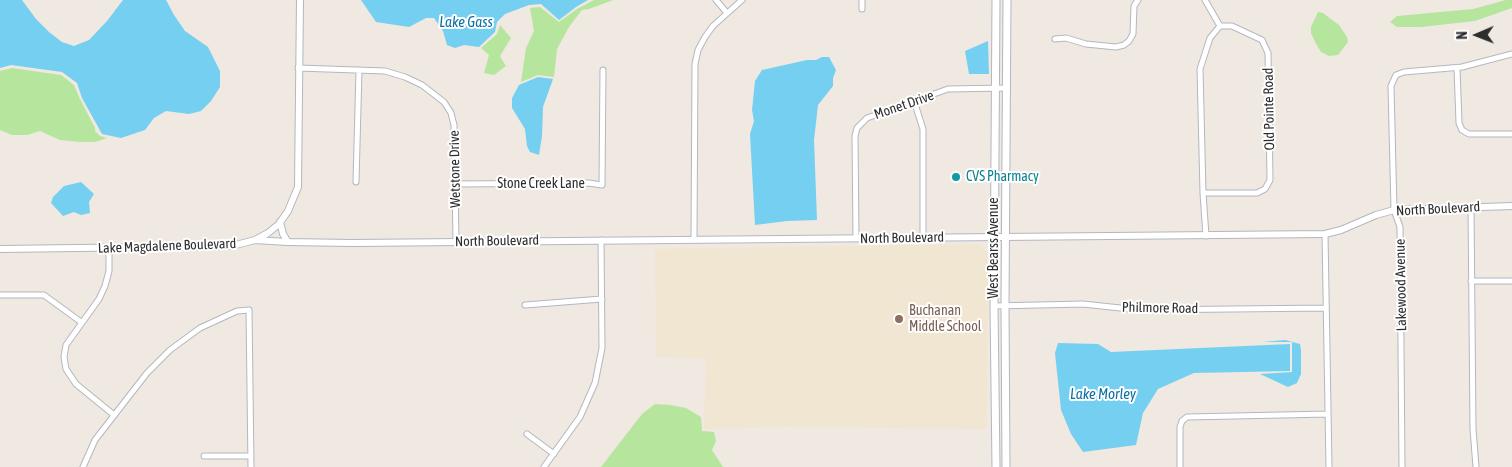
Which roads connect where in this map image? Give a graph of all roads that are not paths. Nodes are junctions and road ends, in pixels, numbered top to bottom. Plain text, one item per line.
1 (300, 0) edge
2 (716, 0) edge
3 (742, 0) edge
4 (862, 0) edge
5 (996, 0) edge
6 (1007, 0) edge
7 (1138, 0) edge
8 (1205, 0) edge
9 (862, 9) dead end
10 (727, 13) junction
11 (1220, 26) junction
12 (1055, 39) dead end
13 (1512, 54) edge
14 (298, 68) junction
15 (1457, 68) junction
16 (359, 70) junction
17 (603, 70) dead end
18 (1006, 88) junction
19 (994, 89) junction
20 (914, 101) junction
21 (1512, 134) edge
22 (356, 182) dead end
23 (456, 184) junction
24 (1203, 193) junction
25 (1512, 206) edge
26 (1471, 207) junction
27 (1394, 210) junction
28 (280, 222) junction
29 (1324, 234) junction
30 (994, 236) junction
31 (1006, 236) junction
32 (1206, 236) junction
33 (856, 238) junction
34 (923, 238) junction
35 (694, 239) junction
36 (255, 240) junction
37 (601, 240) junction
38 (456, 241) junction
39 (288, 242) junction
40 (109, 248) junction
41 (0, 249) edge
42 (1471, 281) junction
43 (1512, 281) edge
44 (0, 295) edge
45 (602, 299) junction
46 (525, 305) dead end
47 (994, 306) junction
48 (1005, 306) junction
49 (1326, 308) junction
50 (81, 322) junction
51 (995, 408) junction
52 (1006, 408) junction
53 (1328, 414) junction
54 (114, 415) junction
55 (527, 434) dead end
56 (554, 454) junction
57 (204, 456) dead end
58 (251, 456) junction
59 (83, 467) edge
60 (251, 467) edge
61 (544, 467) edge
62 (996, 467) edge
63 (1006, 467) edge
64 (1180, 467) edge
65 (1329, 467) edge
66 (1402, 467) edge
67 (1476, 467) edge

1 - 14 street, Lake Magdalene Boulevard
2 - 10 street
3 - 10 street
4 - 9 street
5 - 19 main road, West Bearss Avenue
6 - 18 main road, West Bearss Avenue
7 - 12 street
8 - 11 street
10 - 35 street
11 - 24 street
11 - 24 street, Old Pointe Road
13 - 15 street
14 - 16 street, Wetstone Drive
14 - 28 street, Lake Magdalene Boulevard
15 - 21 street
15 - 27 street, Lakewood Avenue
16 - 22 street
16 - 23 street, Wetstone Drive
17 - 23 street, Stone Creek Lane
18 - 19 street, Monet Drive
18 - 31 main road, West Bearss Avenue
19 - 20 street, Monet Drive
19 - 30 main road, West Bearss Avenue
20 - 33 street, Monet Drive
20 - 34 street
23 - 38 street, Wetstone Drive
24 - 32 street
25 - 26 street, North Boulevard
26 - 27 street, North Boulevard
26 - 42 street
27 - 29 street, North Boulevard
27 - 66 street, Lakewood Avenue
28 - 36 street, Lake Magdalene Boulevard
28 - 39 street
29 - 32 street, North Boulevard
29 - 49 street
30 - 31 street, North Boulevard
30 - 34 street, North Boulevard
30 - 47 main road, West Bearss Avenue
31 - 32 street, North Boulevard
31 - 48 main road, West Bearss Avenue
33 - 34 street, North Boulevard
33 - 35 street, North Boulevard
35 - 37 street, North Boulevard
36 - 39 street, North Boulevard
36 - 40 street, Lake Magdalene Boulevard
37 - 38 street, North Boulevard
37 - 45 street
38 - 39 street, North Boulevard
40 - 41 street, Lake Magdalene Boulevard
40 - 50 street
42 - 43 street
42 - 67 street
44 - 50 street
45 - 46 street
45 - 56 street
47 - 48 street, Philmore Road
47 - 51 main road, West Bearss Avenue
48 - 49 street, Philmore Road
48 - 52 main road, West Bearss Avenue
49 - 53 street
50 - 54 street
51 - 52 street
51 - 62 main road, West Bearss Avenue
52 - 63 main road, West Bearss Avenue
53 - 64 street
53 - 65 street
54 - 58 street
54 - 59 street
55 - 56 street
56 - 61 street
57 - 58 street
58 - 60 street

